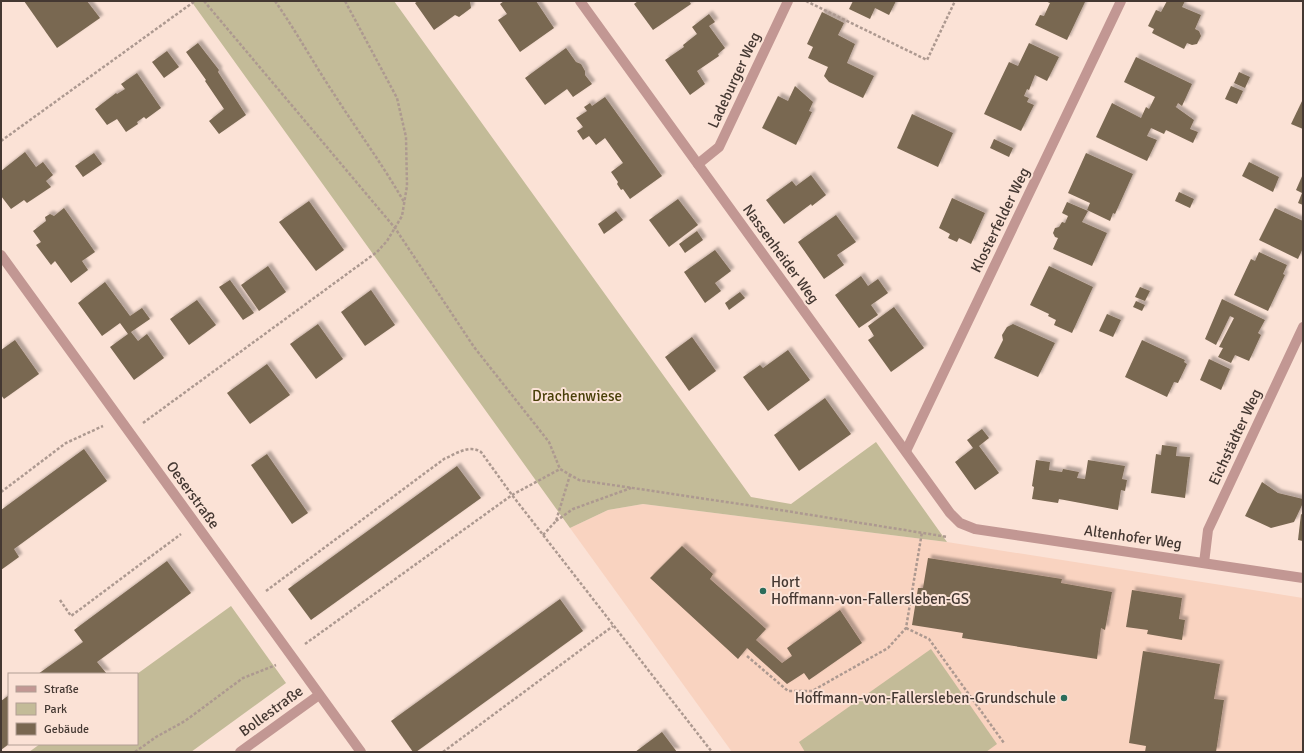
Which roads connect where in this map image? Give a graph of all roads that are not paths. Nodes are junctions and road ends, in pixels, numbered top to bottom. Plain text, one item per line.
1 (580, 1) edge
2 (788, 1) edge
3 (1121, 1) edge
4 (698, 164) junction
5 (1, 255) edge
6 (1303, 327) edge
7 (906, 451) junction
8 (960, 523) joint
9 (1204, 563) junction
10 (1303, 578) edge
11 (319, 695) junction
12 (240, 752) edge
13 (361, 752) edge

1 - 4 street, Nassenheider Weg
2 - 4 street, Ladeburger Weg
3 - 7 street, Klosterfelder Weg
4 - 7 street, Nassenheider Weg
5 - 11 street, Oeserstraße
6 - 9 street, Eichstädter Weg
7 - 8 street, Nassenheider Weg
8 - 9 street, Altenhofer Weg
9 - 10 street, Altenhofer Weg
11 - 12 street, Bollestraße
11 - 13 street, Oeserstraße

